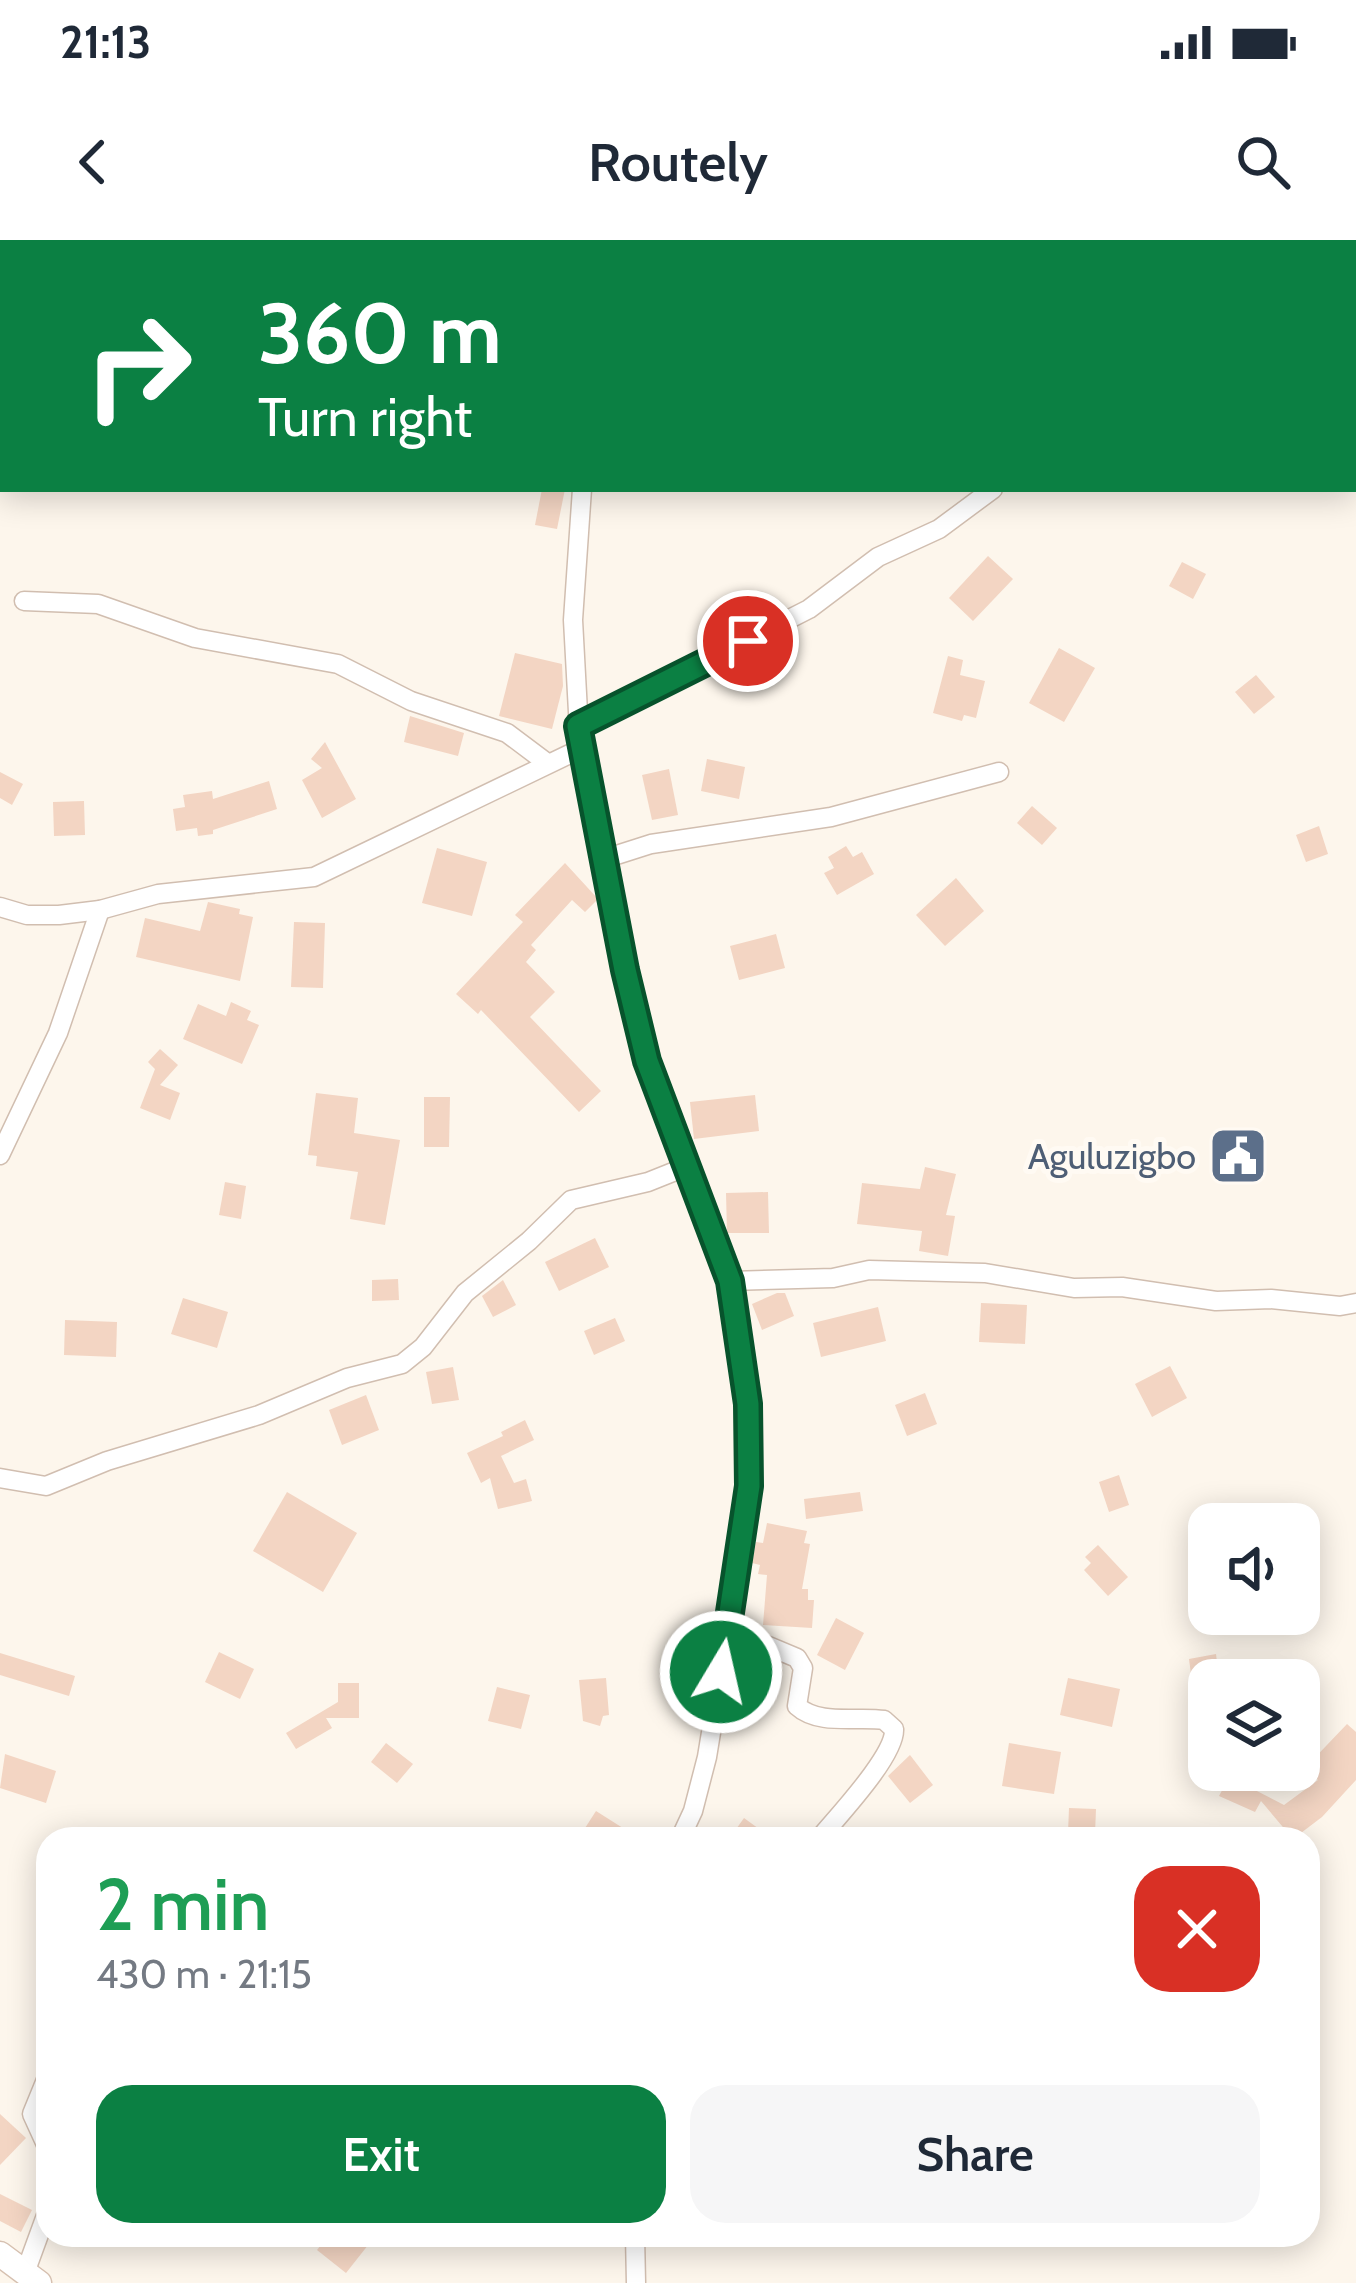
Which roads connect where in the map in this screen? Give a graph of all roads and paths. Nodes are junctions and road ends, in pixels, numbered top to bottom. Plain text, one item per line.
1 (582, 492) edge
2 (989, 492) edge
3 (24, 601) dead end
4 (578, 726) junction
5 (580, 749) junction
6 (547, 763) junction
7 (999, 772) dead end
8 (604, 859) junction
9 (0, 907) edge
10 (100, 910) junction
11 (0, 1155) edge
12 (688, 1166) junction
13 (730, 1281) junction
14 (1356, 1303) edge
15 (0, 1478) edge
16 (728, 1629) junction
17 (686, 1827) edge
18 (829, 1827) edge
19 (39, 2247) edge
20 (635, 2247) edge
21 (0, 2254) edge
22 (32, 2278) edge
23 (636, 2283) edge

1 - 4 street
2 - 4 street
3 - 6 street
4 - 5 street
5 - 6 street
5 - 8 street
6 - 10 street
7 - 8 street
8 - 12 street
9 - 10 street
10 - 11 street
12 - 13 street
12 - 15 street
13 - 14 street
13 - 16 street
16 - 17 street
16 - 18 street
19 - 22 street
20 - 23 street
21 - 22 main road

